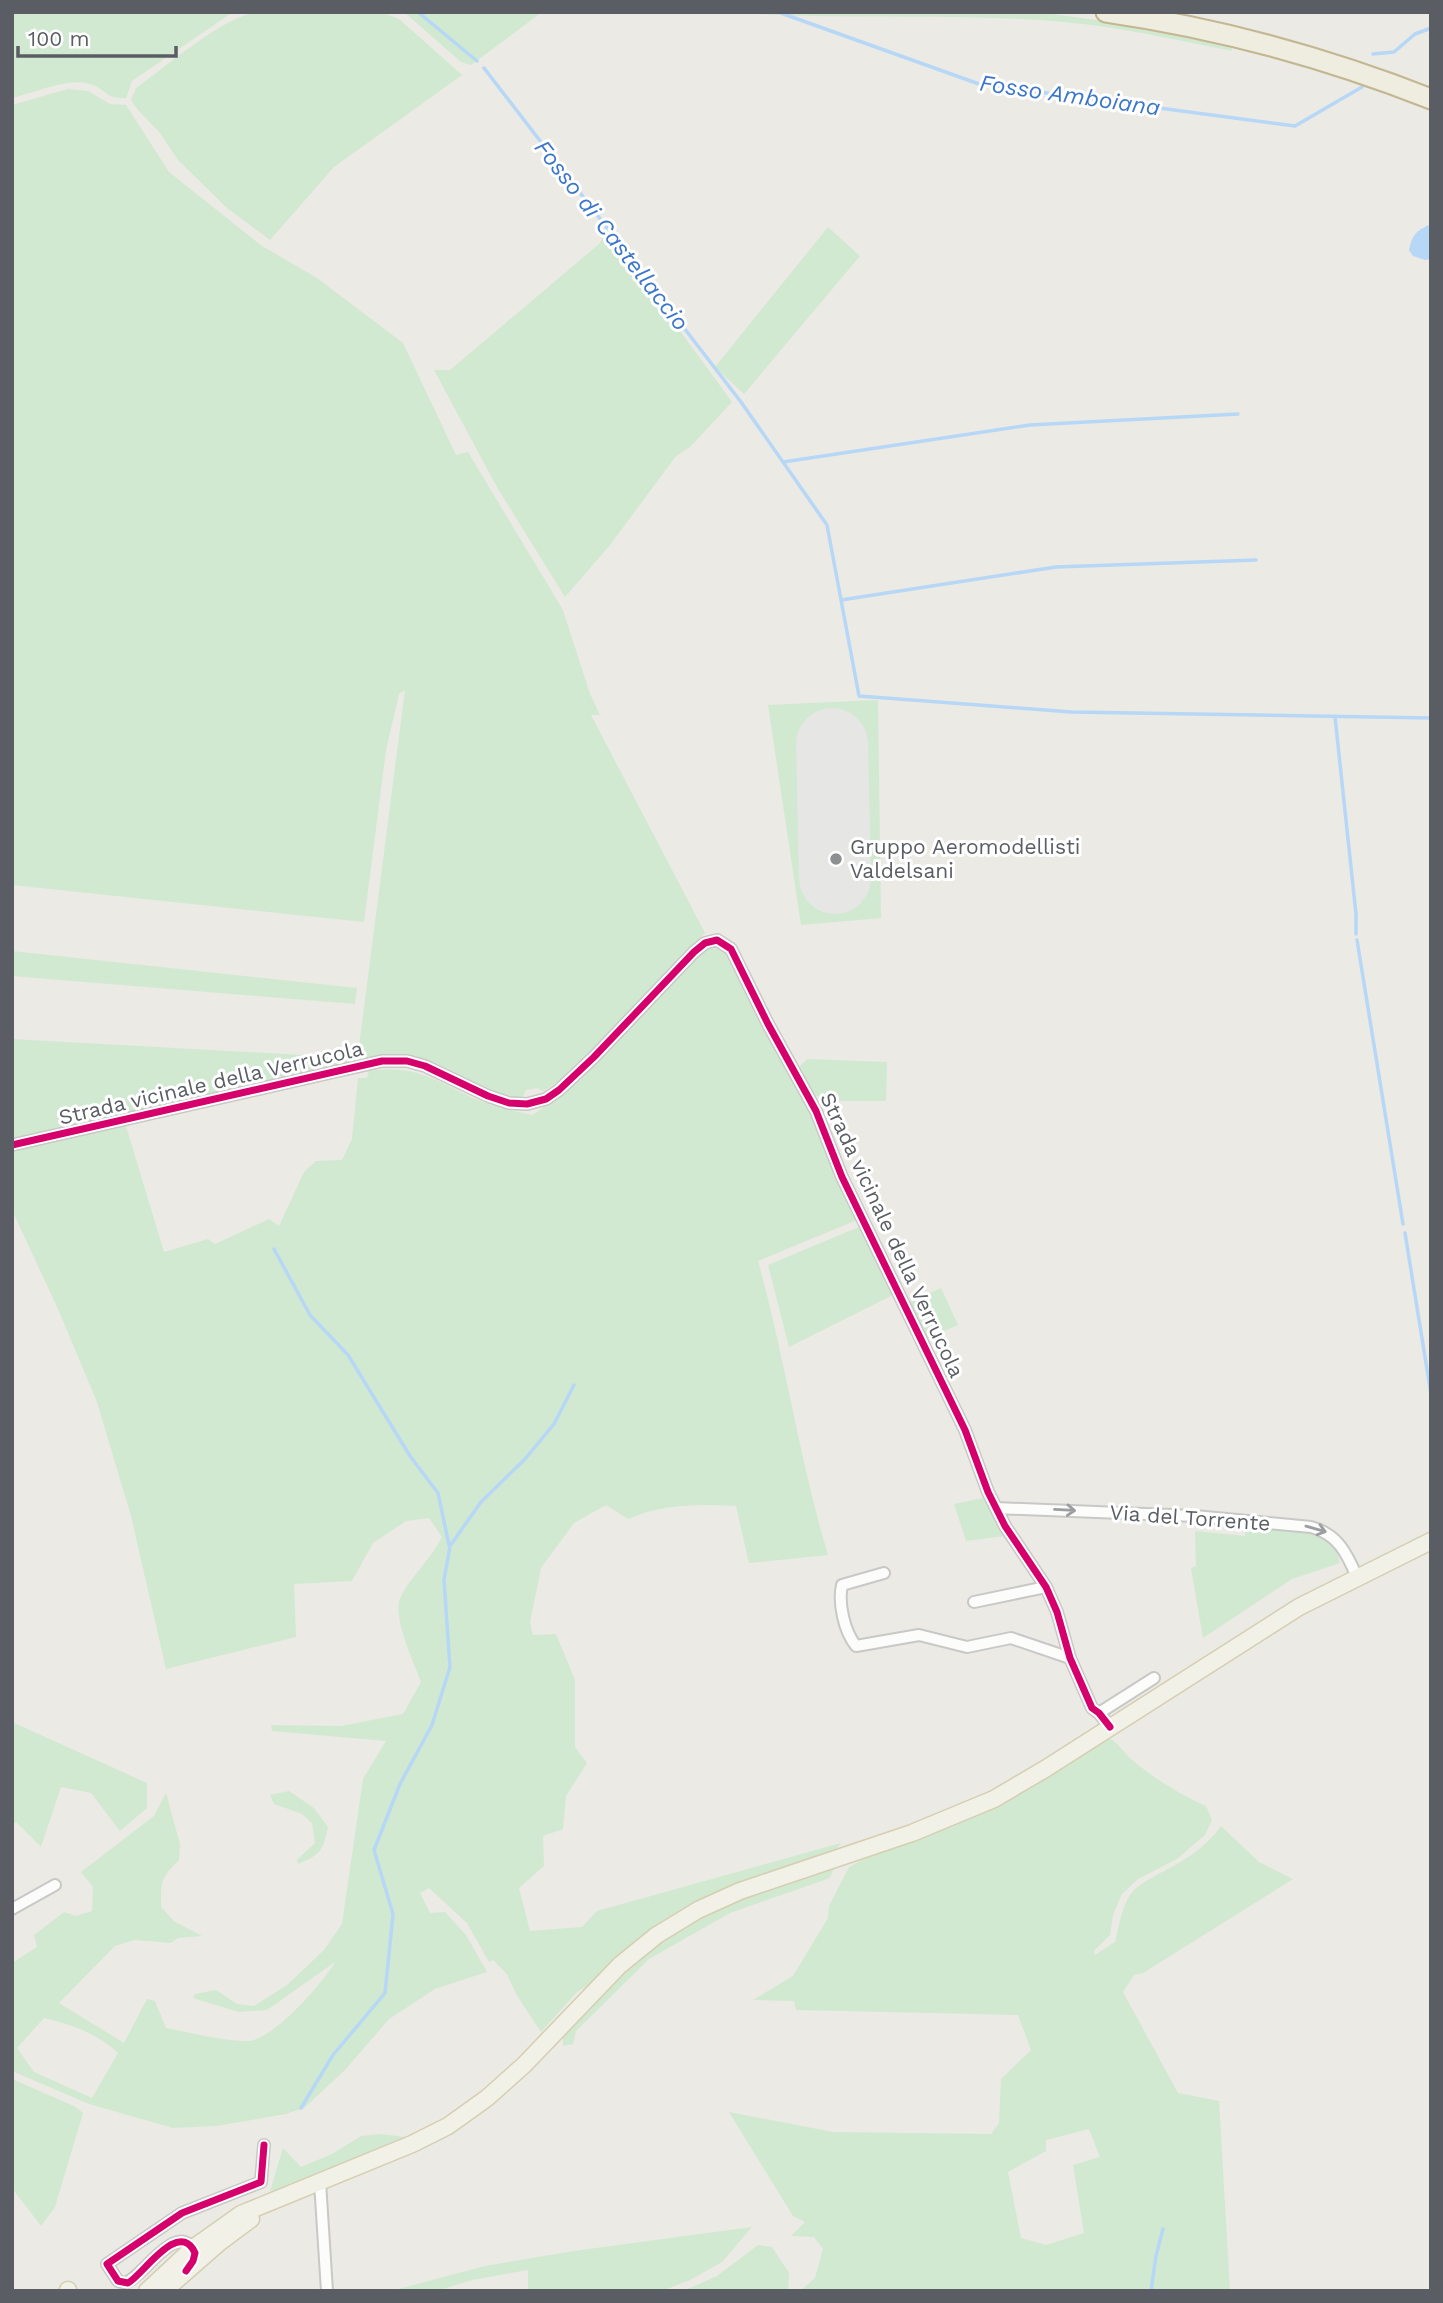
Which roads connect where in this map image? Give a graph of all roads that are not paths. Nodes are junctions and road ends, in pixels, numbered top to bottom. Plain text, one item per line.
1 (1106, 12) edge
2 (1177, 12) edge
3 (1300, 49) junction
4 (1429, 92) edge
5 (12, 1145) edge
6 (996, 1508) junction
7 (1431, 1541) edge
8 (884, 1573) dead end
9 (1357, 1577) junction
10 (1046, 1587) junction
11 (974, 1602) dead end
12 (1070, 1658) junction
13 (1154, 1678) dead end
14 (1099, 1713) junction
15 (1110, 1727) junction
16 (55, 1885) dead end
17 (12, 1909) edge
18 (264, 2146) dead end
19 (320, 2182) junction
20 (296, 2192) junction
21 (193, 2248) junction
22 (151, 2262) junction
23 (180, 2268) junction
24 (147, 2291) edge
25 (164, 2291) edge
26 (327, 2291) edge

1 - 3 highway
2 - 3 highway
3 - 4 highway
5 - 6 street, Strada vicinale della Verrucola
6 -> 9 street, Via del Torrente
6 - 10 street
7 - 9 main road
8 - 12 street
9 - 15 main road
10 - 11 street
10 - 12 street
12 - 14 street
13 - 14 street
14 - 15 street
15 - 19 main road
16 - 17 street
18 - 22 street
19 - 20 main road
19 - 26 street
20 - 21 main road
20 - 23 main road
21 - 22 street
21 - 23 main road
22 - 23 street
23 - 24 main road
23 - 25 main road

